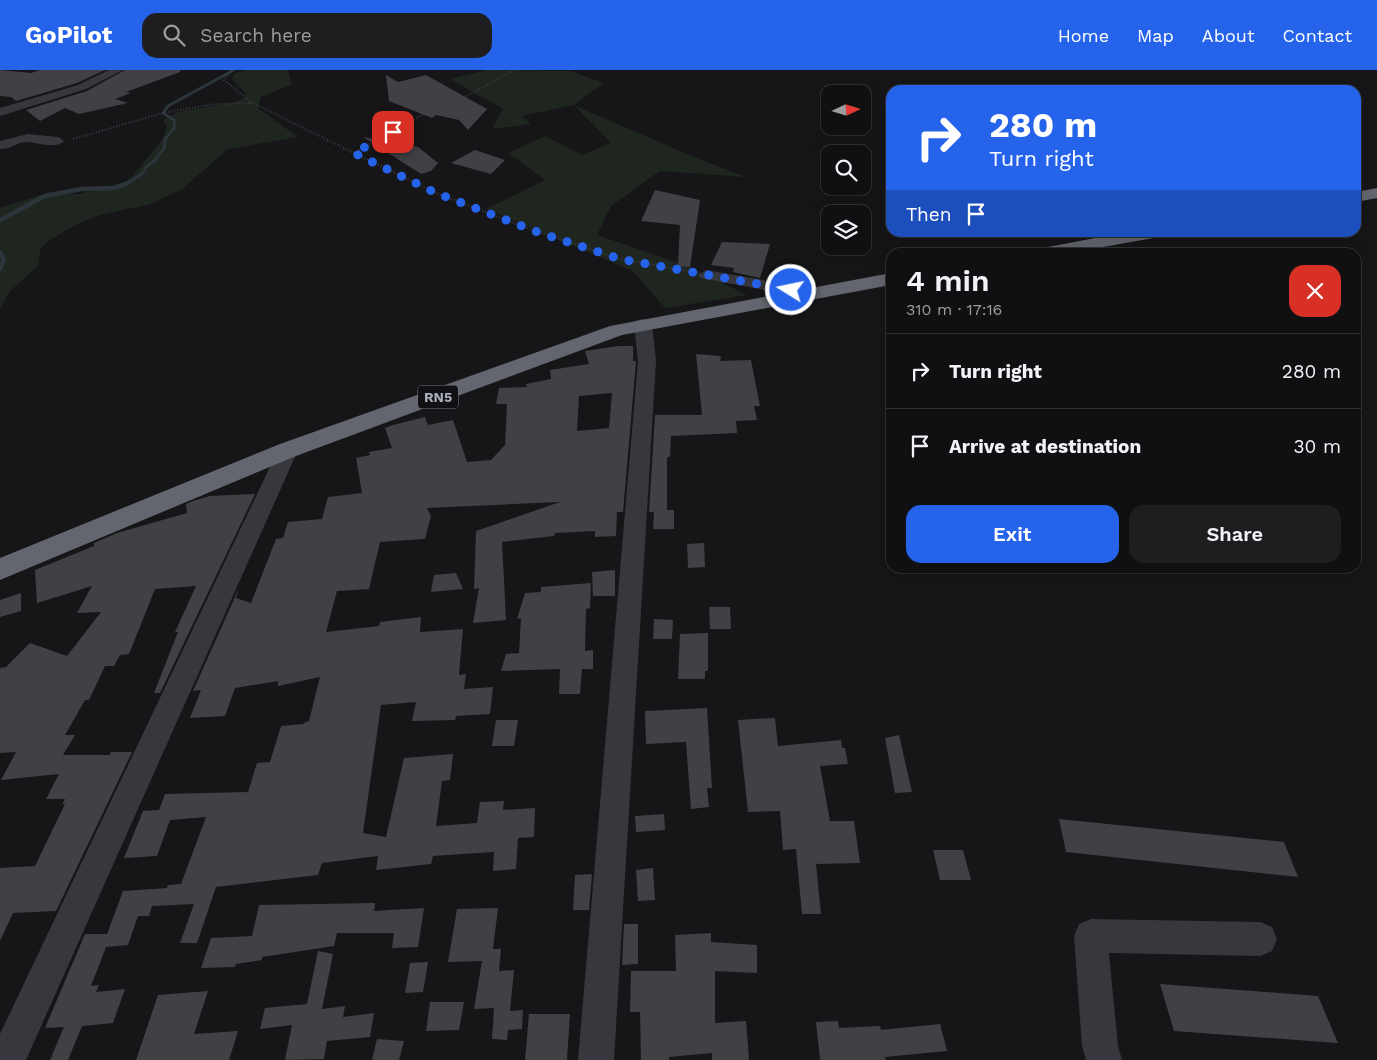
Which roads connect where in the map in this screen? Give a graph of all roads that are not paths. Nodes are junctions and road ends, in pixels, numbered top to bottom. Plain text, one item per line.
1 (118, 70) edge
2 (0, 112) edge
3 (58, 141) road end
4 (0, 145) edge
5 (1377, 193) edge
6 (1361, 196) edge
7 (1131, 237) edge
8 (1070, 248) edge
9 (706, 275) road end
10 (886, 280) edge
11 (808, 293) junction
12 (643, 324) junction
13 (288, 450) junction
14 (0, 569) edge
15 (1260, 939) dead end
16 (7, 1060) edge
17 (596, 1060) edge
18 (1104, 1060) edge

1 - 2 street
3 - 4 street
5 - 6 highway
7 - 8 highway
9 - 11 street
10 - 11 highway, RN5
11 - 12 highway, RN5
12 - 13 highway, RN5
12 - 17 street
13 - 14 highway, RN5
13 - 16 street
15 - 18 street

